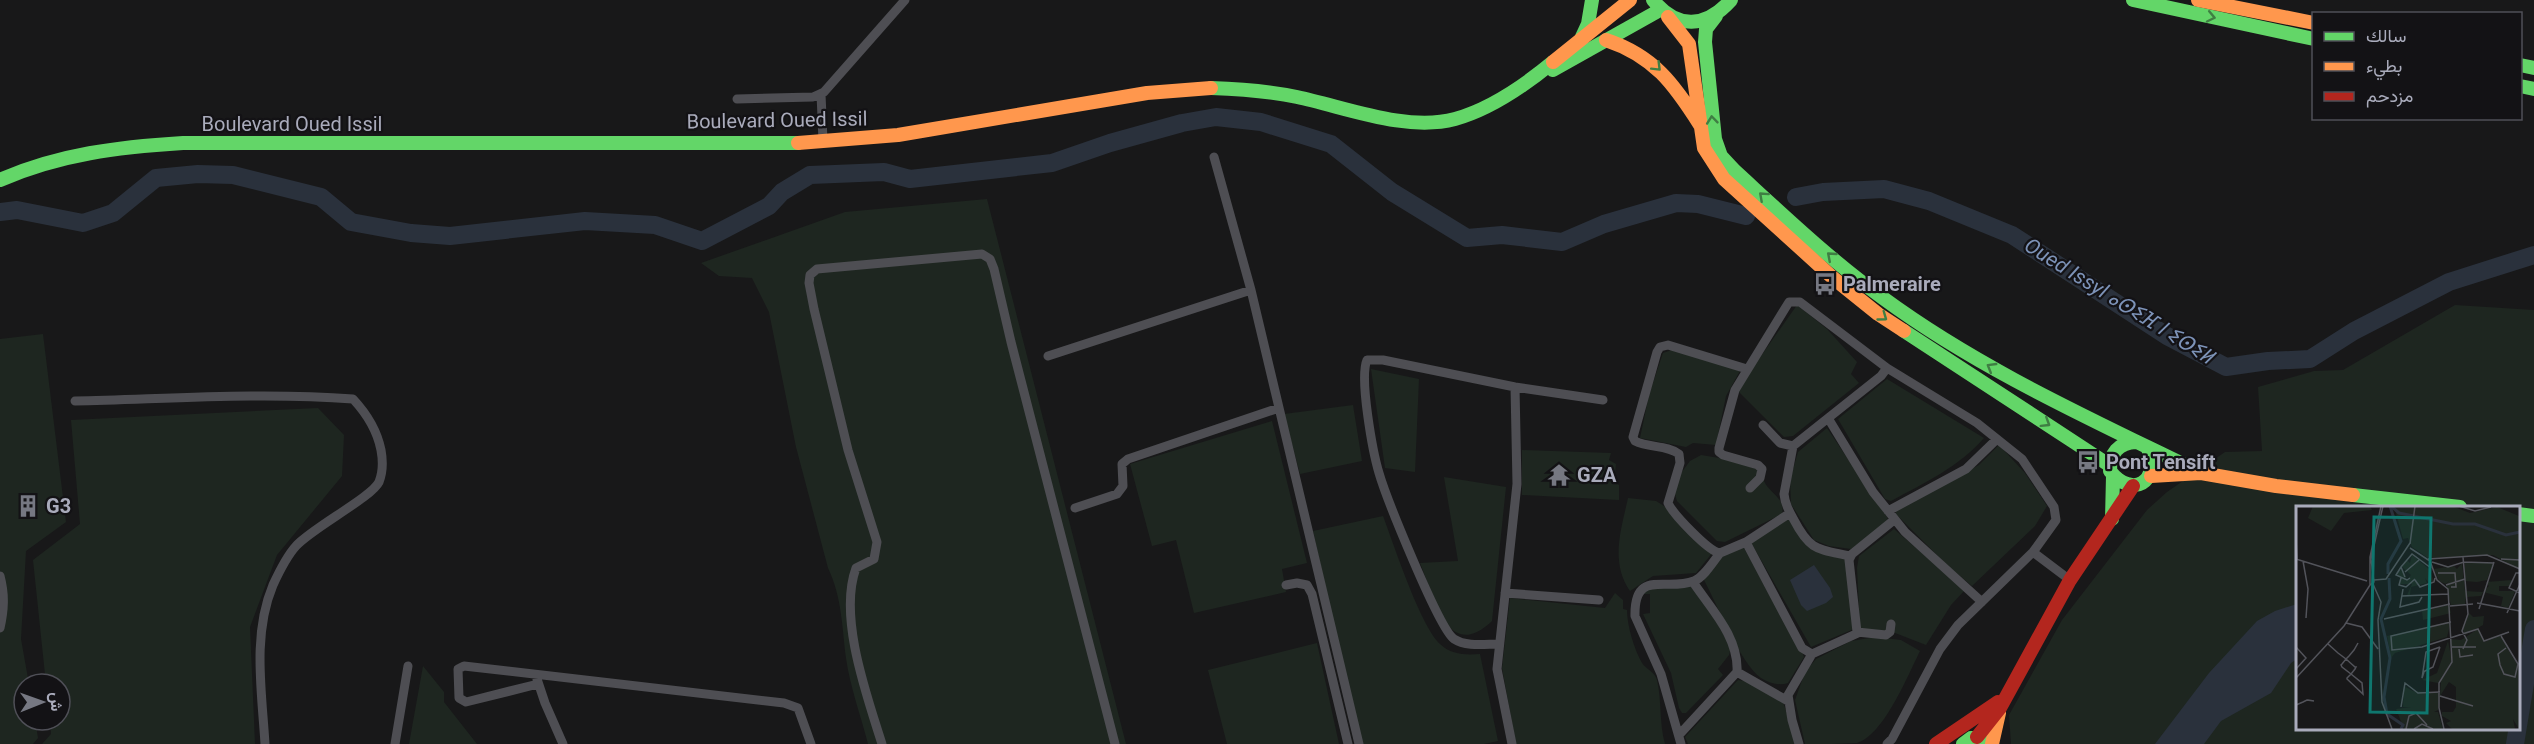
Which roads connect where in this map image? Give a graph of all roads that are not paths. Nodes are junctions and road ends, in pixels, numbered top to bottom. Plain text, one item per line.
1 (905, 0) edge
2 (1592, 0) edge
3 (1630, 0) edge
4 (1732, 0) edge
5 (2133, 0) edge
6 (2199, 0) edge
7 (1660, 8) edge
8 (1716, 16) junction
9 (2312, 23) edge
10 (1581, 39) junction
11 (2312, 39) edge
12 (1606, 40) junction
13 (1541, 74) junction
14 (821, 94) junction
15 (738, 99) dead end
16 (1700, 125) junction
17 (823, 141) junction
18 (1214, 157) dead end
19 (1730, 175) junction
20 (0, 180) edge
21 (1251, 290) junction
22 (1048, 356) dead end
23 (1887, 368) junction
24 (1747, 369) junction
25 (1515, 387) junction
26 (1603, 400) dead end
27 (75, 401) dead end
28 (1279, 408) junction
29 (1828, 418) junction
30 (1763, 425) dead end
31 (1997, 439) junction
32 (2142, 445) junction
33 (1793, 446) junction
34 (2111, 470) junction
35 (2201, 473) junction
36 (2151, 476) junction
37 (2133, 486) junction
38 (1750, 488) dead end
39 (2452, 506) edge
40 (1075, 508) dead end
41 (1888, 511) junction
42 (1790, 513) junction
43 (2519, 514) edge
44 (2534, 516) edge
45 (1894, 520) junction
46 (2112, 521) junction
47 (1746, 542) junction
48 (2033, 552) junction
49 (1720, 553) junction
50 (1850, 556) junction
51 (0, 576) edge
52 (2070, 580) junction
53 (1693, 582) junction
54 (1286, 585) dead end
55 (1505, 592) junction
56 (1599, 600) dead end
57 (1982, 602) junction
58 (1891, 624) dead end
59 (0, 628) edge
60 (1858, 633) junction
61 (1499, 644) junction
62 (1812, 654) junction
63 (408, 666) dead end
64 (1737, 672) junction
65 (537, 673) junction
66 (538, 684) junction
67 (2007, 695) junction
68 (1788, 701) junction
69 (1680, 739) edge
70 (1986, 742) edge
71 (265, 744) edge
72 (395, 744) edge
73 (563, 744) edge
74 (811, 744) edge
75 (882, 744) edge
76 (1115, 744) edge
77 (1348, 744) edge
78 (1359, 744) edge
79 (1512, 744) edge
80 (1799, 744) edge
81 (1887, 744) edge
82 (1936, 744) edge
83 (1963, 744) edge

1 - 14 street
2 - 10 main road
3 - 10 main road, Boulevard Oued Issil
4 - 8 main road
5 -> 11 main road
6 - 9 main road
7 - 8 main road
7 - 12 main road, Boulevard Oued Issil
7 - 16 main road
19 -> 8 main road
10 - 13 main road, Boulevard Oued Issil
12 - 13 main road, Boulevard Oued Issil
12 -> 16 main road
13 - 17 main road, Boulevard Oued Issil
14 - 15 street
14 - 17 street
16 - 19 main road
17 - 20 main road, Boulevard Oued Issil
18 - 21 street
32 -> 19 main road
19 -> 34 main road
21 - 22 street
21 - 28 street
23 - 24 street
23 - 29 street
23 - 31 street
24 - 38 street
24 - 49 street
25 - 26 street
25 - 55 street
25 - 61 street
27 - 71 street
28 - 40 street
28 - 78 street
29 - 33 street
29 - 41 street
30 - 33 street
31 - 41 street
31 - 48 street
32 - 34 main road
32 - 35 main road
32 - 36 main road
33 - 42 street
34 - 37 main road
34 - 46 main road
35 - 36 main road
35 - 39 main road
36 - 37 main road
37 - 46 main road
41 - 45 street
42 - 47 street
42 - 50 street
43 - 44 main road
45 - 50 street
45 - 57 street
46 - 52 main road
47 - 49 street
47 - 62 street
48 - 52 street
48 - 57 street
49 - 53 street
50 - 60 street
51 - 59 street
52 - 67 main road
53 - 64 street
53 - 69 street
54 - 77 street
55 - 56 street
55 - 61 street
57 - 81 street
58 - 60 street
60 - 62 street
61 - 79 street
62 - 68 street
63 - 72 street
64 - 68 street
64 - 69 street
65 - 66 street
65 - 66 street
65 - 74 street
66 - 73 street
67 - 70 main road
67 - 82 main road
68 - 80 street
70 - 83 main road
75 - 76 street

